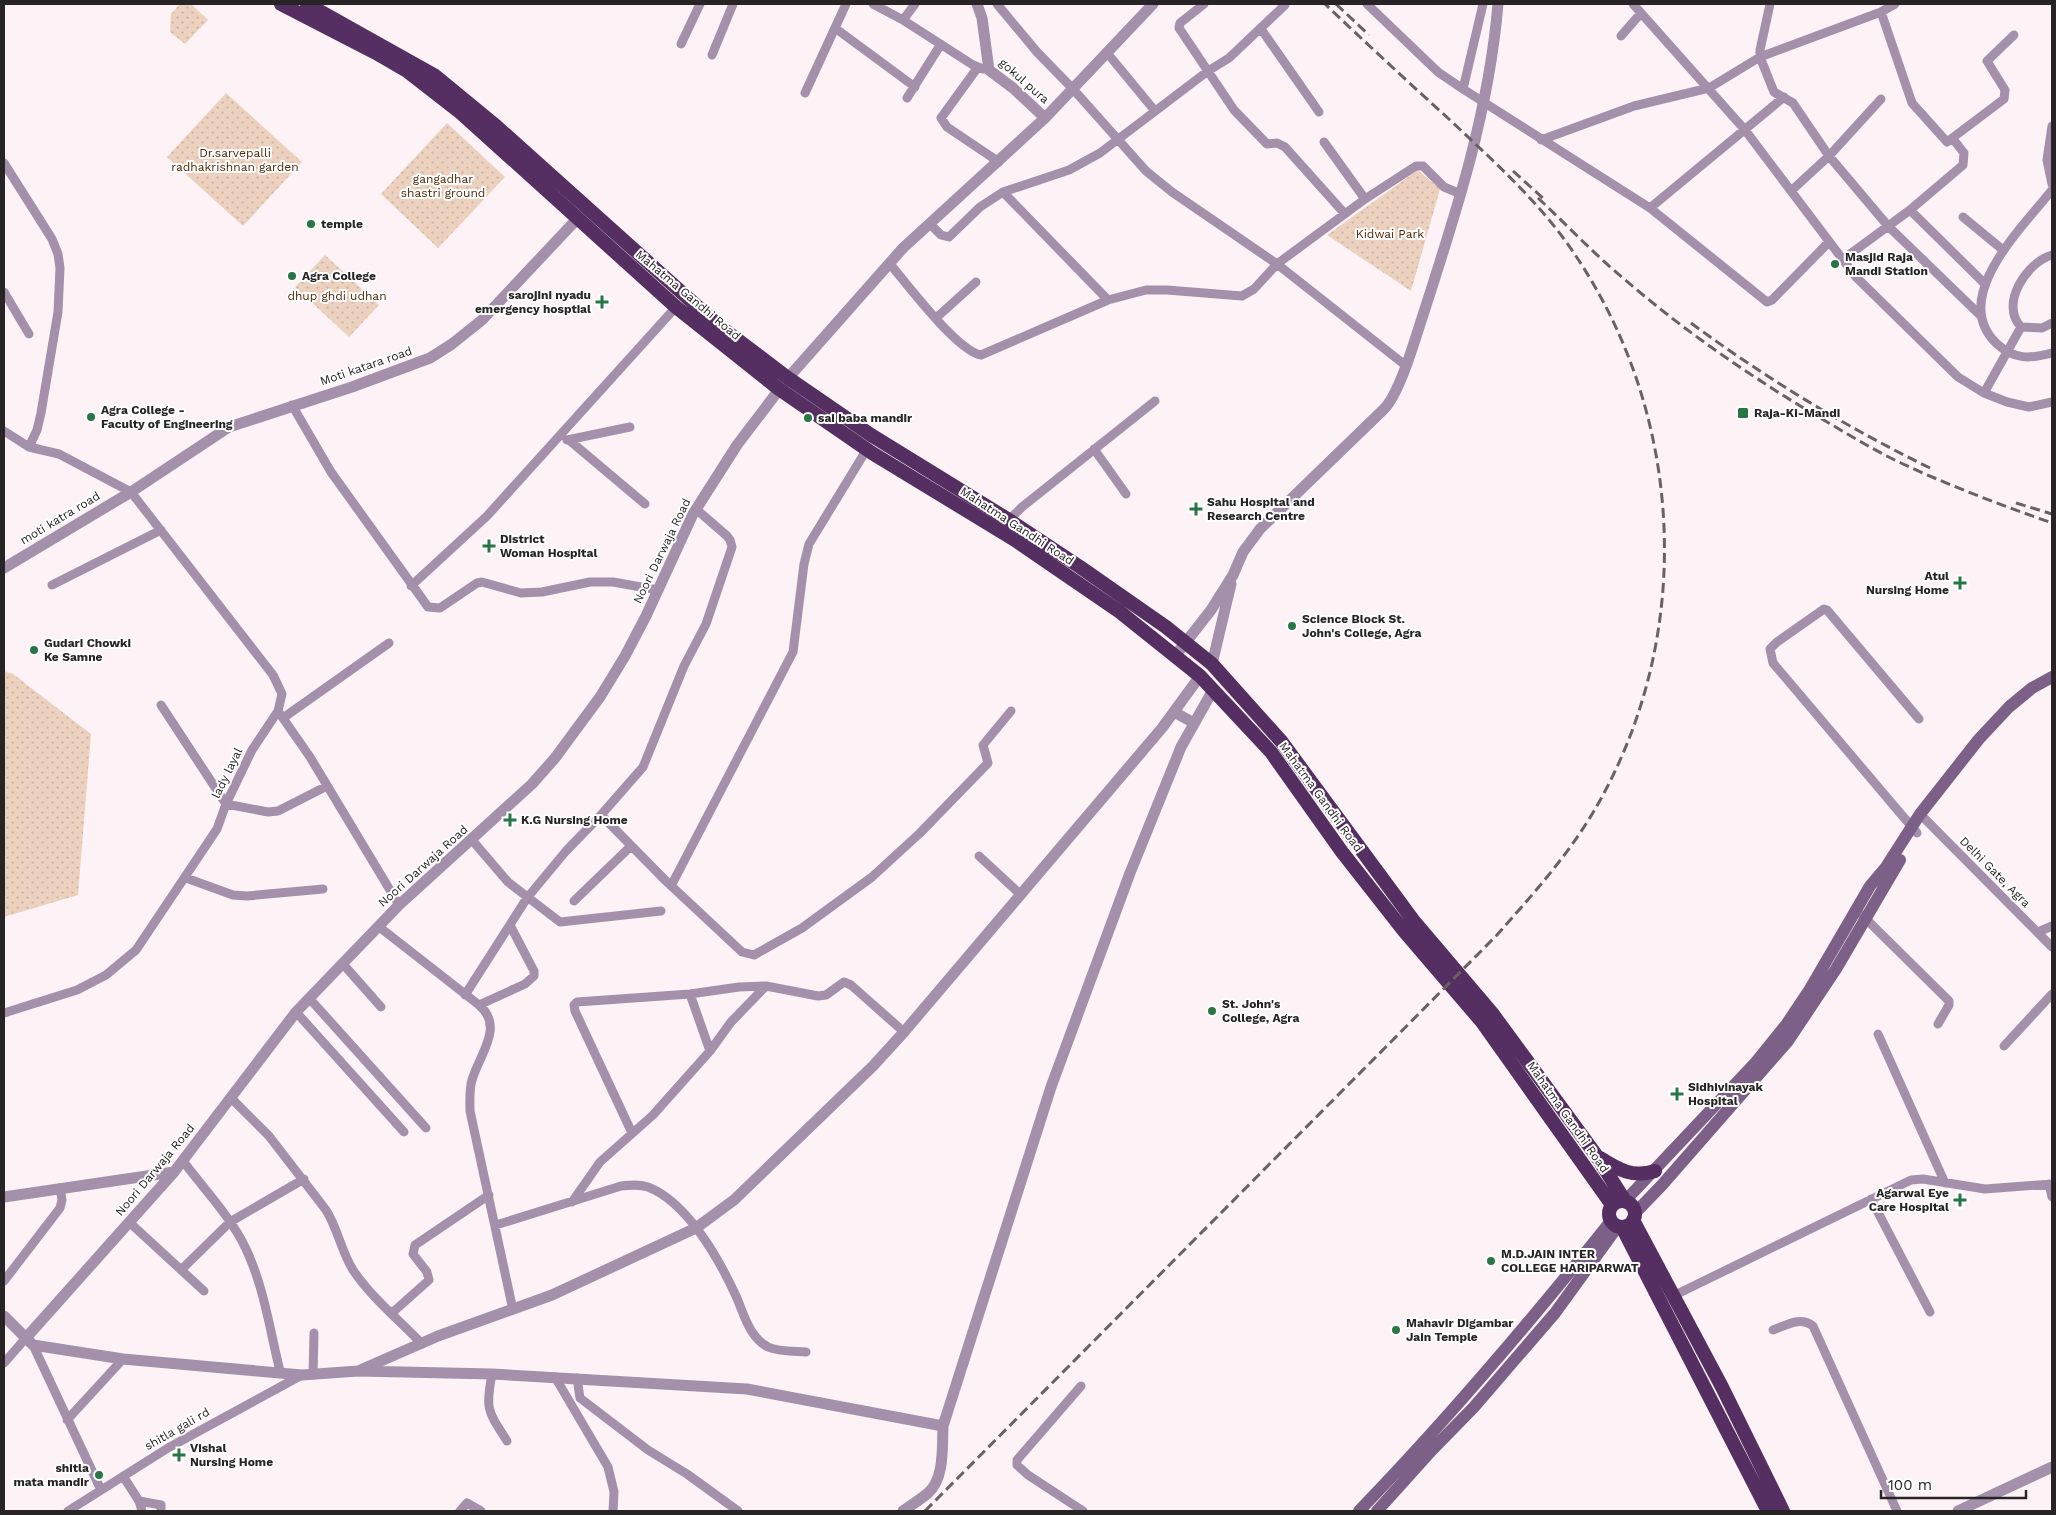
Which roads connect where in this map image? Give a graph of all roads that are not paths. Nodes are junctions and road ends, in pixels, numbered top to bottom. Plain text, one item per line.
1 (281, 4) edge
2 (700, 4) edge
3 (733, 4) edge
4 (846, 4) edge
5 (873, 4) edge
6 (915, 4) edge
7 (977, 4) edge
8 (997, 4) edge
9 (1153, 4) edge
10 (1204, 4) edge
11 (1483, 4) edge
12 (1498, 4) edge
13 (1633, 4) edge
14 (1770, 4) edge
15 (1285, 5) dead end
16 (306, 6) edge
17 (1373, 6) edge
18 (1887, 7) edge
19 (1641, 13) junction
20 (903, 20) junction
21 (834, 28) junction
22 (1261, 28) junction
23 (2014, 35) dead end
24 (1621, 36) dead end
25 (681, 44) dead end
26 (941, 44) junction
27 (1108, 54) junction
28 (712, 56) dead end
29 (1760, 57) junction
30 (983, 69) junction
31 (1208, 70) junction
32 (915, 87) junction
33 (1709, 88) junction
34 (1074, 89) junction
35 (1462, 89) junction
36 (805, 93) dead end
37 (1784, 97) junction
38 (908, 98) dead end
39 (1881, 99) dead end
40 (1155, 111) junction
41 (1319, 112) dead end
42 (1045, 118) junction
43 (2052, 126) edge
44 (1745, 130) junction
45 (1954, 139) junction
46 (1119, 140) junction
47 (1541, 140) junction
48 (1324, 142) dead end
49 (1829, 156) junction
50 (2050, 160) edge
51 (999, 162) junction
52 (4, 163) edge
53 (2052, 184) edge
54 (2052, 190) edge
55 (1791, 191) junction
56 (1004, 192) junction
57 (1461, 194) junction
58 (1365, 199) junction
59 (1650, 208) junction
60 (1910, 210) junction
61 (1345, 214) junction
62 (1963, 218) dead end
63 (577, 219) junction
64 (930, 224) junction
65 (1888, 226) junction
66 (1829, 242) junction
67 (2004, 250) junction
68 (2052, 254) edge
69 (1842, 260) junction
70 (890, 264) junction
71 (1277, 264) junction
72 (976, 282) dead end
73 (1985, 284) junction
74 (4, 292) edge
75 (1108, 300) junction
76 (676, 307) junction
77 (1981, 316) junction
78 (936, 318) junction
79 (2052, 323) edge
80 (2021, 327) junction
81 (30, 334) dead end
82 (2007, 352) junction
83 (2052, 353) edge
84 (1405, 365) junction
85 (788, 378) junction
86 (779, 389) junction
87 (1984, 394) junction
88 (1155, 401) dead end
89 (2052, 402) edge
90 (292, 405) junction
91 (630, 427) dead end
92 (4, 431) edge
93 (560, 438) junction
94 (570, 440) junction
95 (28, 447) junction
96 (867, 449) junction
97 (1094, 450) junction
98 (131, 492) junction
99 (1126, 494) dead end
100 (645, 504) dead end
101 (696, 510) junction
102 (1009, 520) junction
103 (161, 530) junction
104 (4, 568) edge
105 (1233, 575) junction
106 (52, 585) dead end
107 (411, 586) junction
108 (658, 590) junction
109 (1186, 642) junction
110 (389, 644) dead end
111 (1175, 656) junction
112 (1212, 664) junction
113 (1200, 676) junction
114 (2052, 677) edge
115 (1213, 690) junction
116 (160, 705) dead end
117 (1011, 711) dead end
118 (1174, 712) junction
119 (280, 714) junction
120 (1919, 719) dead end
121 (1194, 723) junction
122 (327, 786) junction
123 (226, 804) junction
124 (1925, 812) junction
125 (601, 815) junction
126 (1914, 830) junction
127 (472, 840) junction
128 (631, 846) junction
129 (979, 856) dead end
130 (186, 878) junction
131 (671, 886) junction
132 (323, 888) dead end
133 (1021, 895) junction
134 (527, 898) junction
135 (574, 901) dead end
136 (399, 905) junction
137 (660, 911) dead end
138 (1860, 914) junction
139 (510, 925) junction
140 (378, 926) junction
141 (1408, 926) junction
142 (2052, 926) edge
143 (2038, 932) junction
144 (2052, 948) edge
145 (343, 964) junction
146 (766, 986) junction
147 (690, 994) junction
148 (2052, 994) edge
149 (465, 995) junction
150 (309, 998) junction
151 (479, 1005) junction
152 (381, 1007) dead end
153 (4, 1012) edge
154 (296, 1012) junction
155 (1487, 1018) junction
156 (1938, 1024) dead end
157 (904, 1032) junction
158 (1878, 1034) dead end
159 (2004, 1046) dead end
160 (710, 1052) junction
161 (1750, 1076) junction
162 (231, 1098) junction
163 (426, 1128) dead end
164 (404, 1132) dead end
165 (632, 1134) junction
166 (1596, 1155) junction
167 (183, 1161) junction
168 (1655, 1171) junction
169 (174, 1172) junction
170 (304, 1179) junction
171 (1945, 1183) junction
172 (2050, 1184) edge
173 (60, 1188) junction
174 (489, 1196) junction
175 (4, 1197) edge
176 (2052, 1197) edge
177 (1871, 1199) junction
178 (572, 1202) junction
179 (1619, 1203) junction
180 (1624, 1221) junction
181 (129, 1222) junction
182 (230, 1222) junction
183 (496, 1225) junction
184 (696, 1228) junction
185 (181, 1270) junction
186 (4, 1281) edge
187 (204, 1291) dead end
188 (1673, 1296) junction
189 (514, 1310) junction
190 (1930, 1312) dead end
191 (392, 1313) junction
192 (4, 1316) edge
193 (1773, 1330) dead end
194 (314, 1333) dead end
195 (29, 1342) junction
196 (422, 1344) junction
197 (806, 1352) dead end
198 (123, 1359) junction
199 (4, 1363) edge
200 (358, 1371) junction
201 (280, 1372) junction
202 (492, 1374) junction
203 (308, 1375) junction
204 (555, 1377) junction
205 (577, 1378) junction
206 (1081, 1386) dead end
207 (67, 1420) junction
208 (943, 1426) junction
209 (507, 1441) dead end
210 (2052, 1467) edge
211 (123, 1476) junction
212 (101, 1490) junction
213 (139, 1501) junction
214 (68, 1511) edge
215 (142, 1511) edge
216 (161, 1511) edge
217 (460, 1511) edge
218 (481, 1511) edge
219 (614, 1511) edge
220 (738, 1511) edge
221 (903, 1511) edge
222 (1083, 1511) edge
223 (1358, 1511) edge
224 (1377, 1511) edge
225 (1768, 1511) edge
226 (1783, 1511) edge
227 (1897, 1511) edge
228 (1958, 1511) edge

1 - 16 highway, Mahatma Gandhi Road
2 - 25 street
3 - 28 street
4 - 21 street
5 - 20 street
6 - 20 street
7 - 30 street, gokul pura
8 - 34 street
9 - 27 street, Noori Darwaja Road
10 - 31 street
11 - 35 street
12 - 57 street
13 - 19 street
14 - 29 street
15 - 22 street
16 - 63 highway, Mahatma Gandhi Road
16 - 85 highway, Mahatma Gandhi Road
17 - 35 street
18 - 29 street
18 - 45 street
19 - 24 street
19 - 33 street
20 - 26 street
21 - 32 street
21 - 36 street
22 - 31 street
22 - 41 street
23 - 45 street
26 - 30 street
26 - 32 street
27 - 34 street, Noori Darwaja Road
27 - 40 street
29 - 33 street
29 - 37 street
30 - 42 street, gokul pura
30 - 51 street
31 - 40 street
31 - 61 street
32 - 38 street
33 - 44 street
33 - 47 street
34 - 42 street, Noori Darwaja Road
34 - 46 street
35 - 47 street
37 - 44 street
37 - 49 street
39 - 49 street
40 - 46 street
42 - 51 street, Noori Darwaja Road
43 - 50 street
44 - 55 street
44 - 59 street
45 - 60 street
46 - 56 street
46 - 71 street
47 - 59 street
48 - 58 street
49 - 55 street
49 - 65 street
50 - 53 street
51 - 64 street, Noori Darwaja Road
52 - 95 street
54 - 67 street
55 - 66 street
56 - 64 street
56 - 75 street
57 - 58 street
57 - 84 street
58 - 61 street
59 - 66 street
60 - 65 street
60 - 73 street
61 - 71 street
62 - 67 street
63 - 76 highway, Mahatma Gandhi Road
63 - 90 street, Moti katara road
64 - 70 street, Noori Darwaja Road
65 - 69 street
65 - 77 street
66 - 69 street
67 - 73 street
68 - 80 street
69 - 87 street
70 - 78 street
70 - 85 street, Noori Darwaja Road
71 - 75 street
71 - 84 street
72 - 78 street
73 - 77 street
74 - 81 street
75 - 78 street
76 - 86 highway, Mahatma Gandhi Road
76 - 93 street
77 - 82 street
79 - 80 street
80 - 82 street
82 - 83 street
82 - 87 street
84 - 105 street
85 - 86 street, Noori Darwaja Road
85 - 102 highway, Mahatma Gandhi Road
86 - 96 highway, Mahatma Gandhi Road
86 - 101 street, Noori Darwaja Road
87 - 89 street
88 - 97 street
90 - 98 street, Moti katara road
90 - 107 street
91 - 94 street
92 - 95 street
93 - 94 street
93 - 107 street
94 - 100 street
95 - 98 street
96 - 111 highway, Mahatma Gandhi Road
96 - 131 street
97 - 99 street
97 - 102 street
98 - 103 street
98 - 104 street, moti katra road
101 - 108 street, Noori Darwaja Road
101 - 125 street
102 - 109 highway, Mahatma Gandhi Road
103 - 106 street
103 - 119 street
105 - 109 street
105 - 112 street
107 - 108 street
108 - 127 street, Noori Darwaja Road
109 - 111 street
109 - 112 highway, Mahatma Gandhi Road
110 - 119 street
111 - 113 highway, Mahatma Gandhi Road
112 - 141 highway, Mahatma Gandhi Road
113 - 115 highway, Mahatma Gandhi Road
113 - 118 street
114 - 124 main road
115 - 121 street
115 - 141 highway, Mahatma Gandhi Road
116 - 123 street
117 - 131 street
118 - 121 street
118 - 133 street
119 - 122 street
119 - 123 street, lady layal
120 - 126 street
121 - 208 street
122 - 123 street
122 - 136 street
123 - 130 street, lady layal
124 - 126 main road
124 - 143 street, Delhi Gate, Agra
125 - 128 street
125 - 134 street
126 - 138 main road
127 - 134 street
127 - 136 street, Noori Darwaja Road
128 - 131 street
128 - 135 street
129 - 133 street
130 - 132 street
130 - 153 street, lady layal
133 - 157 street
134 - 137 street
134 - 139 street
136 - 140 street, Noori Darwaja Road
138 - 156 street
138 - 161 main road
139 - 149 street
139 - 151 street
140 - 145 street, Noori Darwaja Road
140 - 149 street
141 - 155 highway, Mahatma Gandhi Road
142 - 143 street
143 - 144 street, Delhi Gate, Agra
145 - 150 street, Noori Darwaja Road
145 - 152 street
146 - 147 street
146 - 157 street
146 - 160 street
147 - 160 street
147 - 165 street
148 - 159 street
149 - 151 street
150 - 154 street, Noori Darwaja Road
150 - 163 street
151 - 174 street
154 - 162 street, Noori Darwaja Road
154 - 164 street
155 - 166 highway, Mahatma Gandhi Road
155 - 179 highway, Mahatma Gandhi Road
157 - 184 street
158 - 171 street
160 - 165 street
161 - 168 main road
161 - 180 main road
162 - 167 street, Noori Darwaja Road
162 - 170 street
165 - 178 street
166 - 168 highway
166 - 179 highway, Mahatma Gandhi Road
167 - 169 street, Noori Darwaja Road
167 - 182 street
168 - 179 main road
169 - 173 street
169 - 181 street, Noori Darwaja Road
170 - 182 street
170 - 191 street
171 - 172 street
171 - 177 street
172 - 176 street
173 - 175 street
173 - 186 street
174 - 183 street
174 - 191 street
177 - 188 street
177 - 190 street
178 - 183 street
178 - 184 street
179 - 180 highway
179 - 180 highway
180 - 188 highway
180 - 223 main road
180 - 224 main road
180 - 225 highway
181 - 185 street
181 - 195 street, Noori Darwaja Road
182 - 185 street
182 - 201 street
183 - 189 street
184 - 189 street
184 - 197 street
185 - 187 street
188 - 226 highway
189 - 196 street
191 - 196 street
192 - 195 street
193 - 227 street
194 - 203 street
195 - 198 street
195 - 199 street
195 - 207 street
196 - 200 street
198 - 201 street
198 - 207 street
200 - 202 street
200 - 203 street
201 - 203 street
202 - 204 street
202 - 209 street
203 - 211 street, shitla gali rd
204 - 205 street
204 - 219 street
205 - 208 street
205 - 220 street
206 - 222 street
207 - 212 street
208 - 221 street
210 - 228 street
211 - 212 street, shitla gali rd
211 - 213 street
212 - 214 street, shitla gali rd
213 - 215 street
213 - 216 street
217 - 218 street

